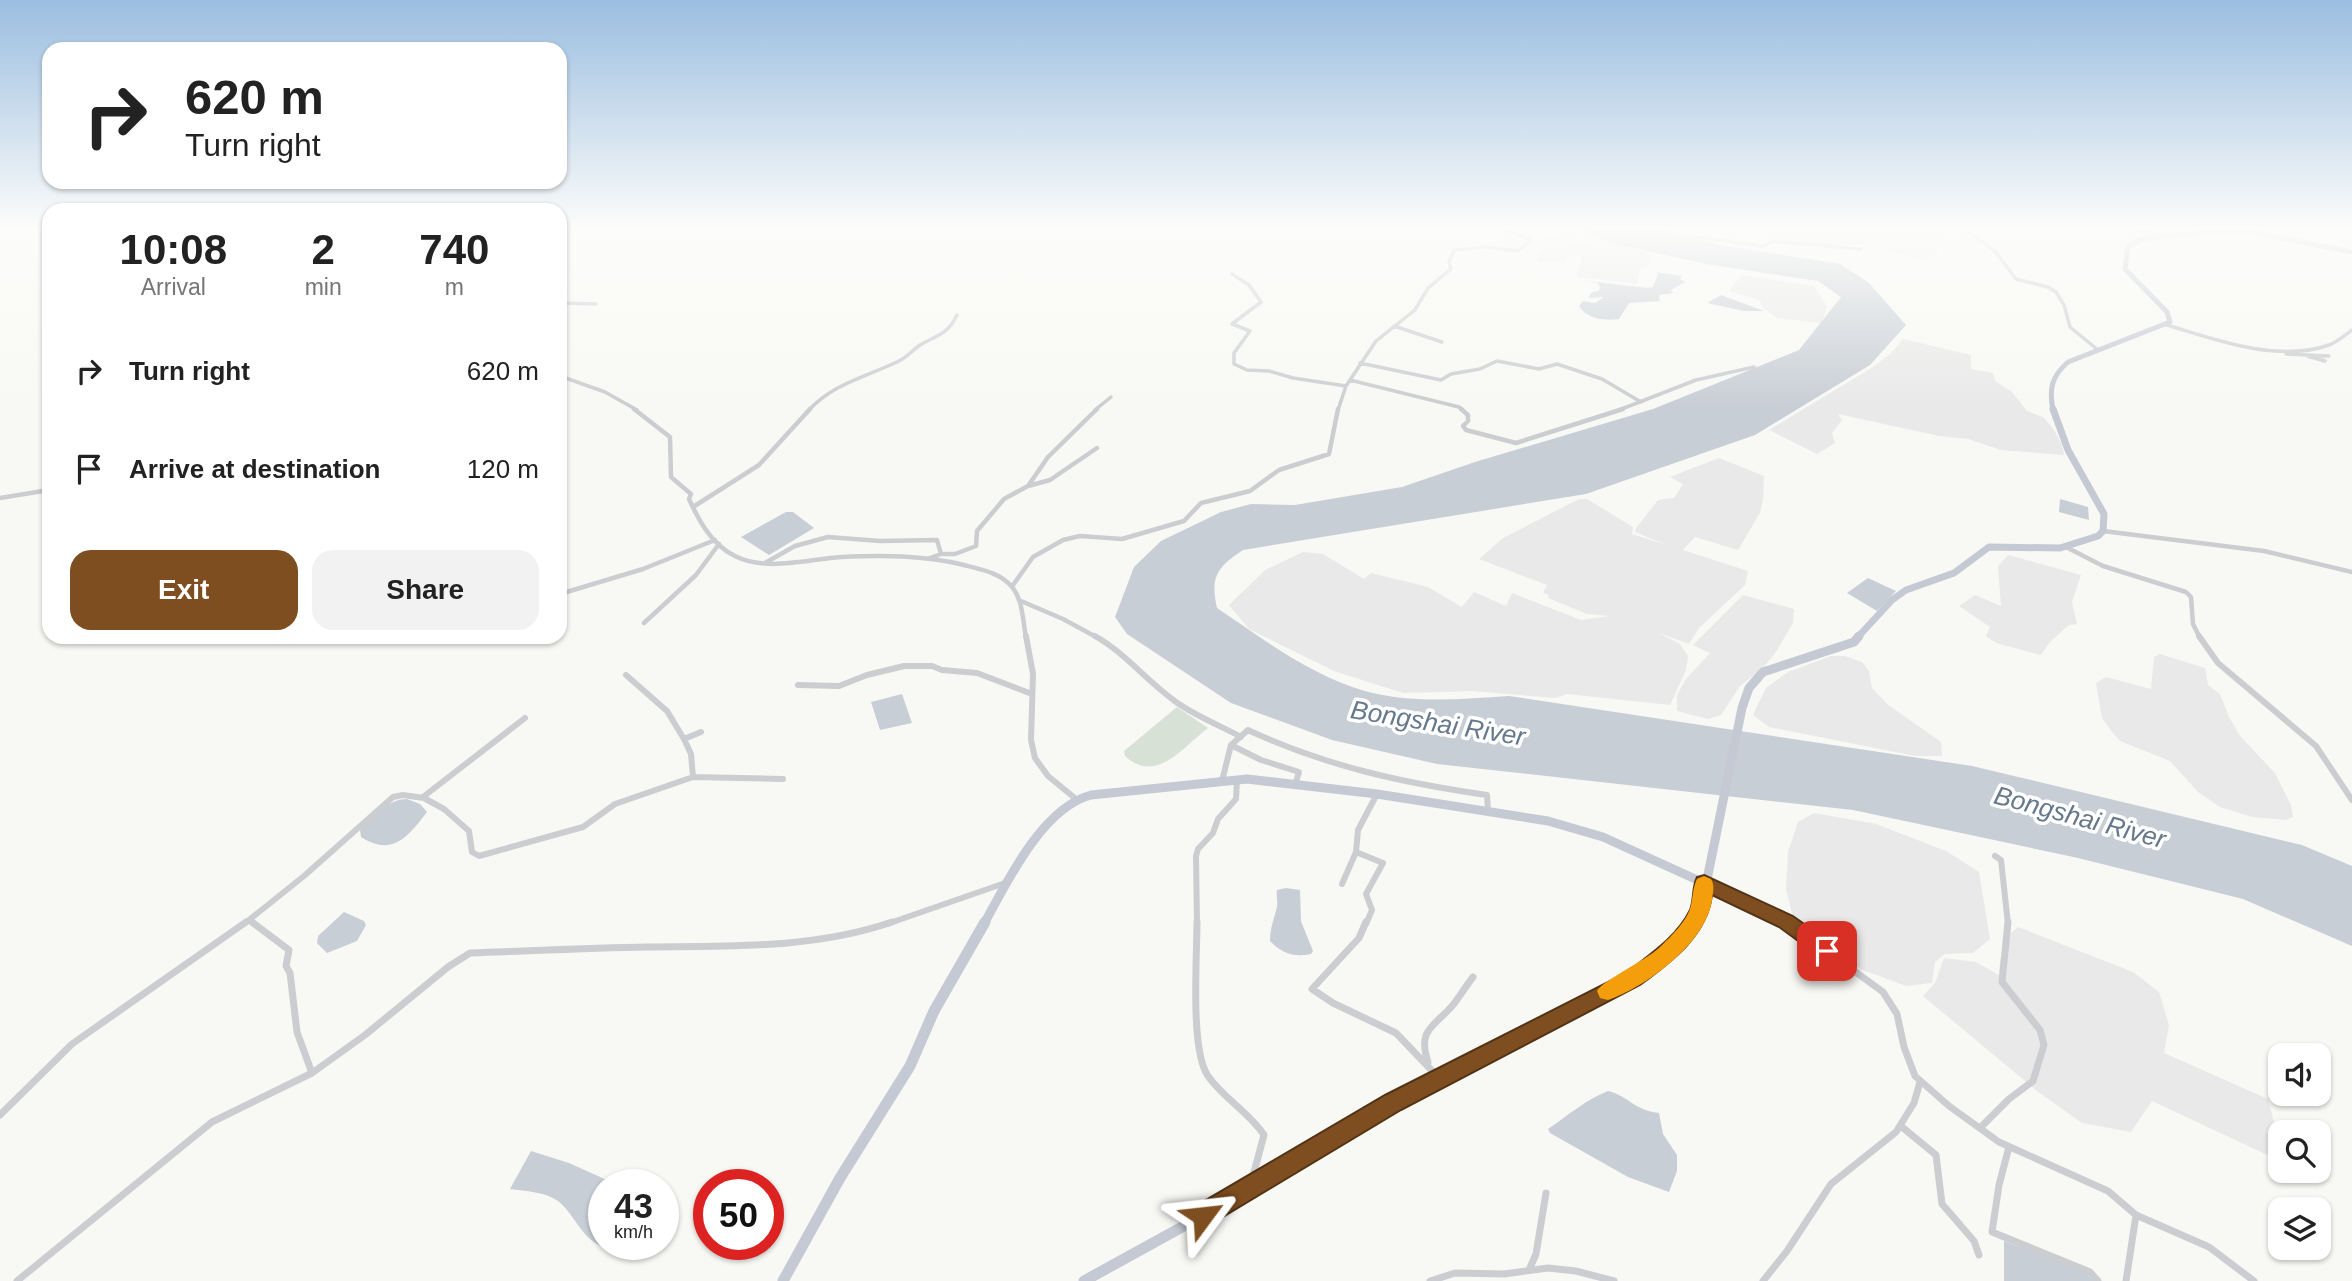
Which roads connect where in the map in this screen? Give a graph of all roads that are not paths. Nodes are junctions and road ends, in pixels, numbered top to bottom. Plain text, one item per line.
1 (1252, 288) edge
2 (1428, 288) edge
3 (2049, 288) edge
4 (2143, 288) edge
5 (567, 303) edge
6 (596, 304) dead end
7 (957, 315) dead end
8 (1394, 326) junction
9 (2165, 326) junction
10 (2352, 330) edge
11 (1442, 342) dead end
12 (2249, 346) junction
13 (2098, 350) junction
14 (2307, 356) junction
15 (2329, 356) dead end
16 (2325, 361) dead end
17 (1360, 363) junction
18 (1754, 367) dead end
19 (567, 378) edge
20 (1350, 380) junction
21 (1346, 386) junction
22 (1111, 397) dead end
23 (1641, 402) junction
24 (1097, 448) dead end
25 (1028, 486) junction
26 (42, 491) edge
27 (0, 498) edge
28 (693, 507) junction
29 (2103, 531) junction
30 (717, 542) junction
31 (2066, 547) junction
32 (941, 554) junction
33 (925, 559) junction
34 (765, 563) junction
35 (2352, 572) edge
36 (1013, 585) junction
37 (567, 592) edge
38 (1021, 601) junction
39 (644, 623) dead end
40 (626, 675) dead end
41 (799, 685) dead end
42 (1032, 694) junction
43 (525, 719) dead end
44 (701, 732) dead end
45 (1241, 737) junction
46 (684, 739) junction
47 (1231, 746) junction
48 (692, 777) junction
49 (783, 779) dead end
50 (1237, 780) junction
51 (1222, 781) junction
52 (1296, 782) junction
53 (1377, 794) junction
54 (423, 797) junction
55 (1076, 799) junction
56 (2352, 800) edge
57 (1488, 810) junction
58 (1356, 852) junction
59 (1995, 856) dead end
60 (1008, 881) junction
61 (1704, 883) junction
62 (1342, 884) dead end
63 (249, 920) junction
64 (1473, 977) dead end
65 (1430, 1068) junction
66 (312, 1073) junction
67 (1439, 1078) junction
68 (1920, 1082) junction
69 (0, 1115) edge
70 (1902, 1127) junction
71 (1980, 1128) junction
72 (2009, 1147) junction
73 (1255, 1185) junction
74 (1546, 1193) dead end
75 (2136, 1215) junction
76 (1979, 1255) dead end
77 (1529, 1270) junction
78 (17, 1281) edge
79 (783, 1281) edge
80 (1084, 1281) edge
81 (1430, 1281) edge
82 (1614, 1281) edge
83 (1763, 1281) edge
84 (2098, 1281) edge
85 (2126, 1281) edge
86 (2254, 1281) edge

1 - 21 street
2 - 8 street
3 - 13 street
4 - 9 main road
5 - 6 street
7 - 28 street
8 - 11 street
8 - 17 street
9 - 12 street
9 - 13 main road
10 - 12 street
12 - 14 street
13 - 29 main road
14 - 15 street
14 - 16 street
17 - 20 street
17 - 23 street
18 - 23 street
19 - 28 street
20 - 21 street
20 - 23 street
21 - 36 street
22 - 25 street
24 - 25 street
25 - 32 street
26 - 27 street
28 - 30 street
29 - 31 main road
29 - 35 street
30 - 34 street
30 - 37 street
30 - 39 street
31 - 56 street
31 - 61 main road
32 - 33 street
32 - 34 street
33 - 34 street
33 - 36 street
36 - 38 street
38 - 42 street
38 - 45 street
40 - 46 street
41 - 42 street
42 - 55 street
43 - 54 street
44 - 46 street
45 - 47 street
45 - 57 street
46 - 48 street
47 - 51 street
47 - 52 street
48 - 49 street
48 - 54 street
50 - 51 main road
50 - 52 main road
50 - 73 street
51 - 55 main road
52 - 53 main road
53 - 57 main road
53 - 58 street
54 - 63 street
55 - 60 main road
57 - 61 main road
58 - 62 street
58 - 65 street
59 - 71 street
60 - 66 street
60 - 79 main road
61 - 67 main road
61 - 68 street
63 - 66 street
63 - 69 street
64 - 65 street
65 - 67 street
66 - 78 street
67 - 73 main road
68 - 70 street
68 - 71 street
70 - 76 street
70 - 83 street
71 - 72 street
72 - 75 street
72 - 84 street
73 - 80 main road
74 - 77 street
75 - 85 street
75 - 86 street
77 - 81 street
77 - 82 street

